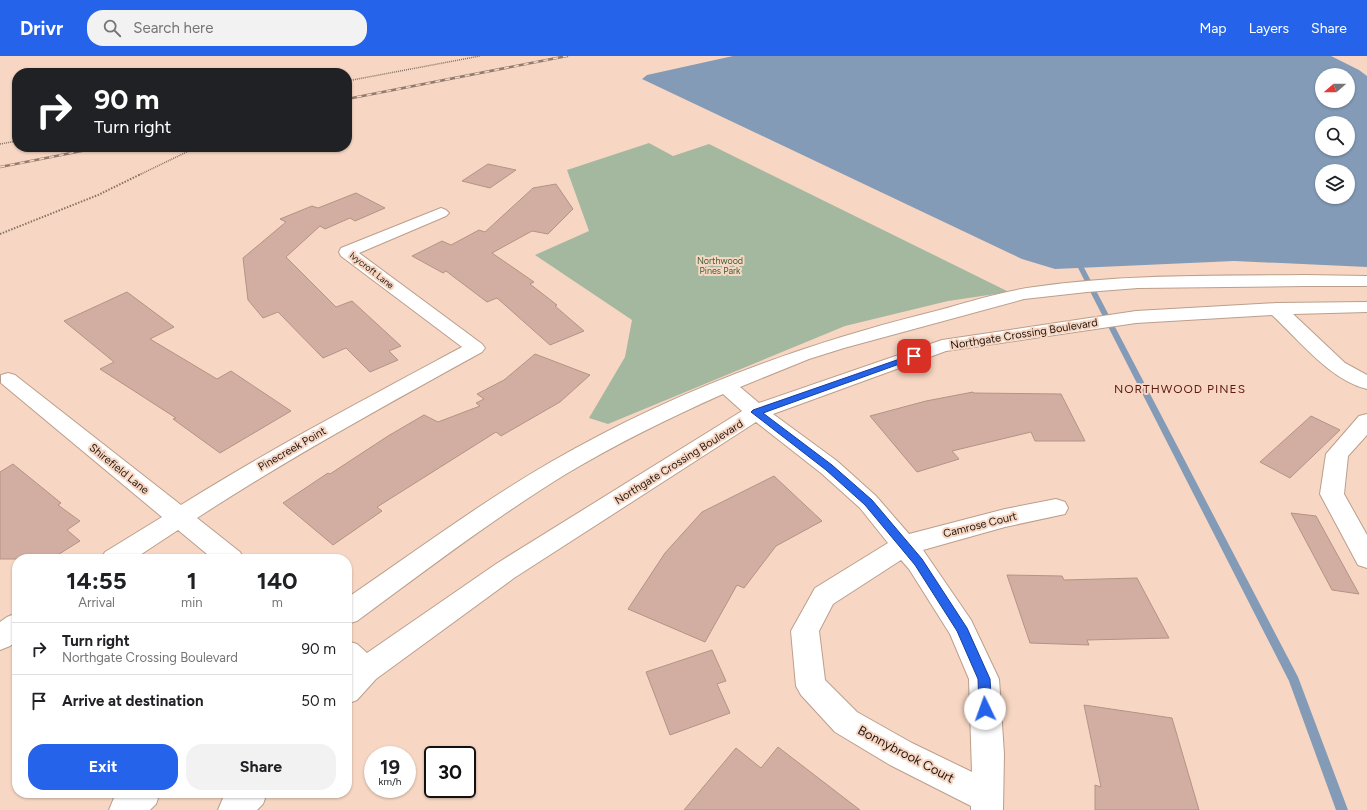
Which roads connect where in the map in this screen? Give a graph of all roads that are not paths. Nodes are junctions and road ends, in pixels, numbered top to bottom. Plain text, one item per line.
1 (441, 213) dead end
2 (1367, 281) edge
3 (1367, 307) edge
4 (1277, 309) junction
5 (475, 348) joint
6 (8, 379) dead end
7 (1367, 384) edge
8 (725, 385) junction
9 (756, 412) junction
10 (1367, 422) edge
11 (1056, 508) dead end
12 (179, 518) junction
13 (904, 545) junction
14 (122, 554) edge
15 (225, 554) edge
16 (1367, 558) edge
17 (352, 609) edge
18 (12, 629) edge
19 (0, 638) edge
20 (356, 662) edge
21 (352, 674) edge
22 (139, 798) edge
23 (245, 798) edge
24 (988, 804) edge
25 (126, 810) edge
26 (234, 810) edge

1 - 5 street, Ivycroft Lane
2 - 8 street
3 - 4 street, Northgate Crossing Boulevard
4 - 7 street
4 - 9 street, Northgate Crossing Boulevard
5 - 12 street, Pinecreek Point
6 - 12 street, Shirefield Lane
8 - 9 street
8 - 17 street
9 - 13 street
9 - 20 street, Northgate Crossing Boulevard
10 - 16 street
11 - 13 street, Camrose Court
12 - 14 street, Pinecreek Point
12 - 15 street, Shirefield Lane
13 - 24 street
13 - 24 street, Bonnybrook Court
18 - 19 street
20 - 21 street, Northgate Crossing Boulevard
22 - 25 street
23 - 26 street

